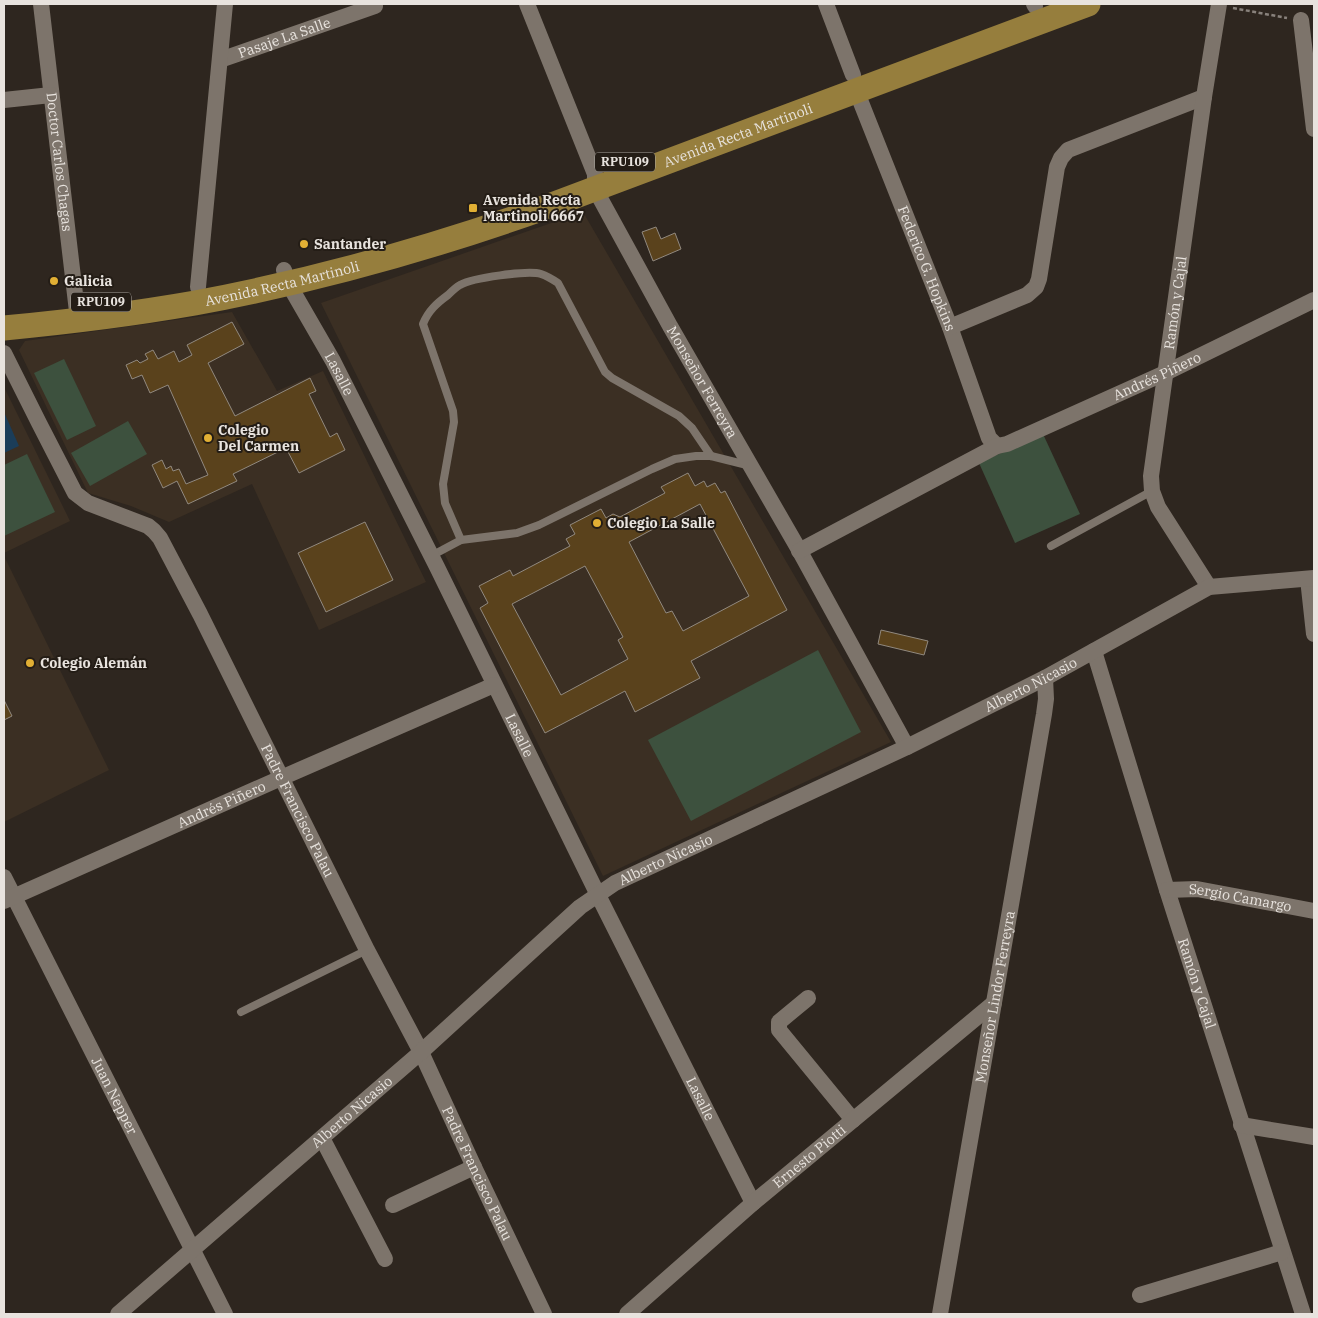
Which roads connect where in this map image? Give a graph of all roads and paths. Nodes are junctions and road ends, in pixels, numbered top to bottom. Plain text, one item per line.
1 (41, 4) edge
2 (225, 4) edge
3 (527, 4) edge
4 (826, 4) edge
5 (1088, 4) edge
6 (1037, 5) edge
7 (1218, 5) edge
8 (375, 6) dead end
9 (1301, 20) joint
10 (220, 60) junction
11 (855, 83) junction
12 (51, 95) junction
13 (1204, 97) junction
14 (4, 100) edge
15 (1314, 129) edge
16 (595, 182) junction
17 (286, 277) junction
18 (198, 286) junction
19 (1314, 300) edge
20 (4, 313) edge
21 (78, 313) junction
22 (950, 327) junction
23 (4, 328) edge
24 (4, 352) edge
25 (1165, 373) junction
26 (997, 446) junction
27 (711, 456) junction
28 (751, 466) junction
29 (1152, 491) junction
30 (461, 540) junction
31 (1051, 546) dead end
32 (799, 551) junction
33 (431, 556) junction
34 (1311, 578) edge
35 (1209, 587) junction
36 (1314, 634) edge
37 (1094, 651) junction
38 (1045, 678) junction
39 (494, 685) junction
40 (907, 747) junction
41 (282, 778) junction
42 (4, 877) edge
43 (1166, 890) junction
44 (598, 895) junction
45 (9, 899) edge
46 (1314, 911) edge
47 (367, 950) junction
48 (808, 998) dead end
49 (994, 1003) junction
50 (241, 1012) dead end
51 (421, 1052) junction
52 (853, 1120) junction
53 (1241, 1125) junction
54 (1314, 1137) edge
55 (322, 1138) junction
56 (474, 1167) junction
57 (753, 1203) junction
58 (393, 1205) dead end
59 (193, 1250) junction
60 (1282, 1252) junction
61 (384, 1259) dead end
62 (1140, 1295) dead end
63 (118, 1314) edge
64 (225, 1314) edge
65 (544, 1314) edge
66 (627, 1314) edge
67 (940, 1314) edge
68 (1303, 1314) edge

1 - 12 street, Doctor Carlos Chagas
2 - 10 street
3 - 16 street, Monseñor Ferreyra
4 - 11 street, Federico G. Hopkins
5 - 11 main road, Avenida Recta Martinoli / RPU109
6 - 11 main road, Avenida Recta Martinoli / RPU109
7 - 9 path
7 - 13 street, Ramón y Cajal
8 - 10 street, Pasaje La Salle
9 - 15 street
10 - 18 street
11 - 16 main road, Avenida Recta Martinoli / RPU109
11 - 22 street, Federico G. Hopkins
12 - 14 street
12 - 21 street, Doctor Carlos Chagas
13 - 22 street
13 - 25 street, Ramón y Cajal
16 - 17 main road, Avenida Recta Martinoli / RPU109
16 - 28 street, Monseñor Ferreyra
17 - 18 main road, Avenida Recta Martinoli / RPU109
17 - 21 main road, Avenida Recta Martinoli / RPU109
17 - 33 street, Lasalle
18 - 21 main road, Avenida Recta Martinoli / RPU109
19 - 25 street, Andrés Piñero
20 - 21 main road, Avenida Recta Martinoli / RPU109
21 - 23 main road, Avenida Recta Martinoli / RPU109
22 - 26 street, Federico G. Hopkins
24 - 41 street, Padre Francisco Palau
25 - 26 street, Andrés Piñero
25 - 29 street, Ramón y Cajal
26 - 32 street, Andrés Piñero
27 - 28 lane
27 - 30 lane
27 - 30 lane
28 - 32 street, Monseñor Ferreyra
29 - 31 lane
29 - 35 street, Ramón y Cajal
30 - 33 lane
32 - 40 street, Monseñor Ferreyra
33 - 39 street, Lasalle
34 - 35 street, Alberto Nicasio
34 - 36 street
35 - 37 street, Alberto Nicasio
37 - 38 street, Alberto Nicasio
37 - 43 street, Ramón y Cajal
38 - 40 street, Alberto Nicasio
38 - 49 street, Monseñor Lindor Ferreyra
39 - 41 street, Andrés Piñero
39 - 44 street, Lasalle
40 - 44 street, Alberto Nicasio
41 - 45 street, Andrés Piñero
41 - 47 street, Padre Francisco Palau
42 - 45 street, Juan Nepper
43 - 46 street, Sergio Camargo
43 - 53 street, Ramón y Cajal
44 - 51 street, Alberto Nicasio
44 - 57 street, Lasalle
45 - 59 street, Juan Nepper
47 - 50 lane
47 - 51 street, Padre Francisco Palau
48 - 52 street
49 - 52 street, Ernesto Piotti
49 - 67 street, Monseñor Lindor Ferreyra
51 - 55 street, Alberto Nicasio
51 - 56 street, Padre Francisco Palau
52 - 57 street, Ernesto Piotti
53 - 54 street
53 - 60 street, Ramón y Cajal
55 - 59 street, Alberto Nicasio
55 - 61 street
56 - 58 street
56 - 65 street, Padre Francisco Palau
57 - 66 street, Ernesto Piotti
59 - 63 street, Alberto Nicasio
59 - 64 street, Juan Nepper
60 - 62 street
60 - 68 street, Ramón y Cajal

